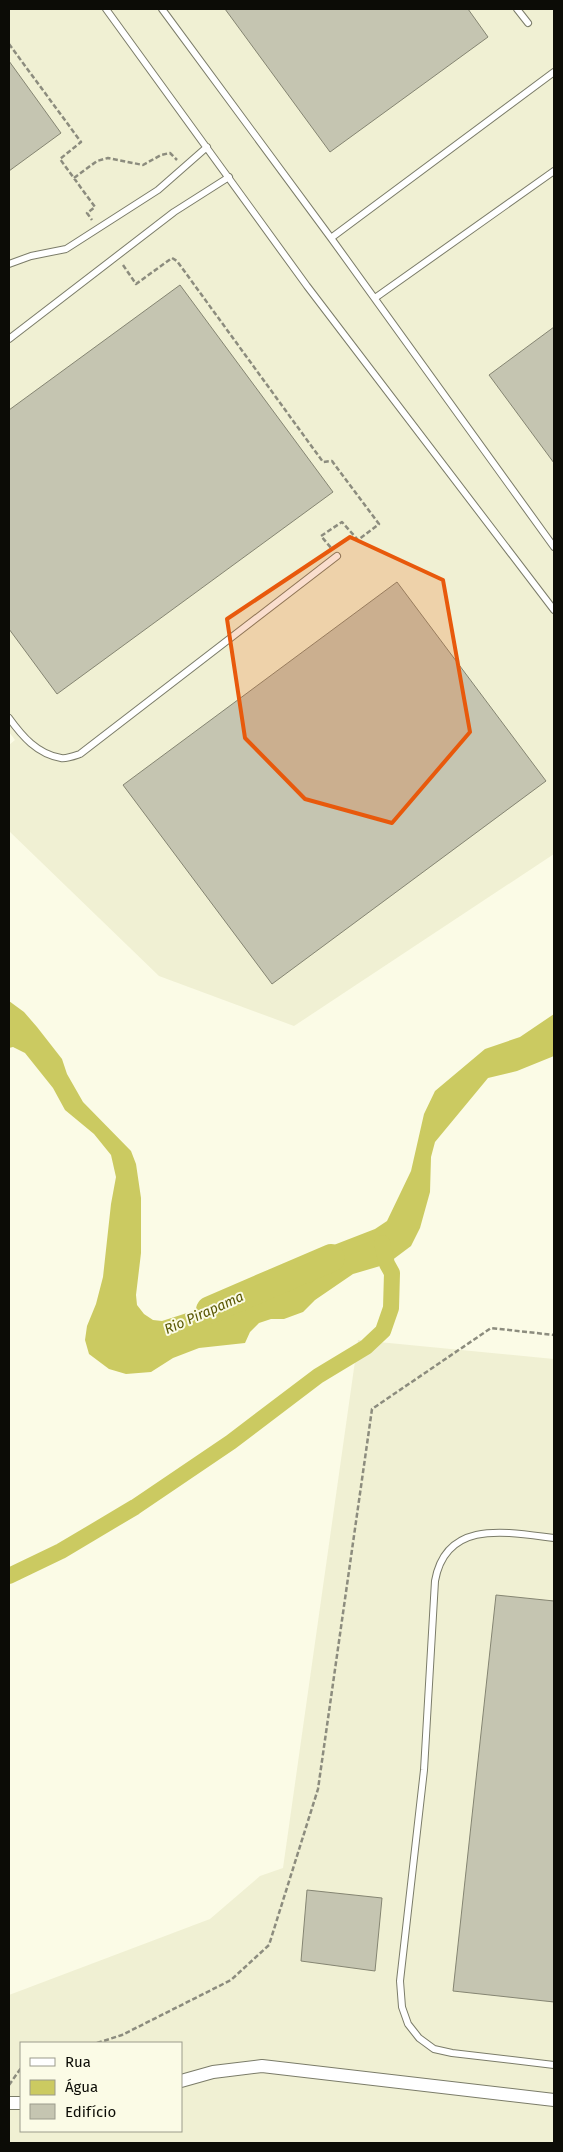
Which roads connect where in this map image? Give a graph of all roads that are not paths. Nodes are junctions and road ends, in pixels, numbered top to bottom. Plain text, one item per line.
1 (106, 9) edge
2 (162, 9) edge
3 (517, 9) edge
4 (528, 23) dead end
5 (554, 72) edge
6 (207, 147) junction
7 (554, 171) edge
8 (229, 177) junction
9 (331, 238) junction
10 (9, 264) edge
11 (375, 298) junction
12 (9, 338) edge
13 (554, 547) edge
14 (337, 556) road end
15 (554, 610) edge
16 (9, 718) edge
17 (554, 1538) edge
18 (554, 2065) edge
19 (182, 2081) edge
20 (554, 2100) edge

1 - 6 lane
2 - 9 lane
3 - 4 lane
5 - 9 lane
6 - 8 lane
6 - 10 lane
7 - 11 lane
8 - 12 lane
8 - 15 lane
9 - 11 lane
11 - 13 lane
14 - 16 lane
17 - 18 lane
19 - 20 street

